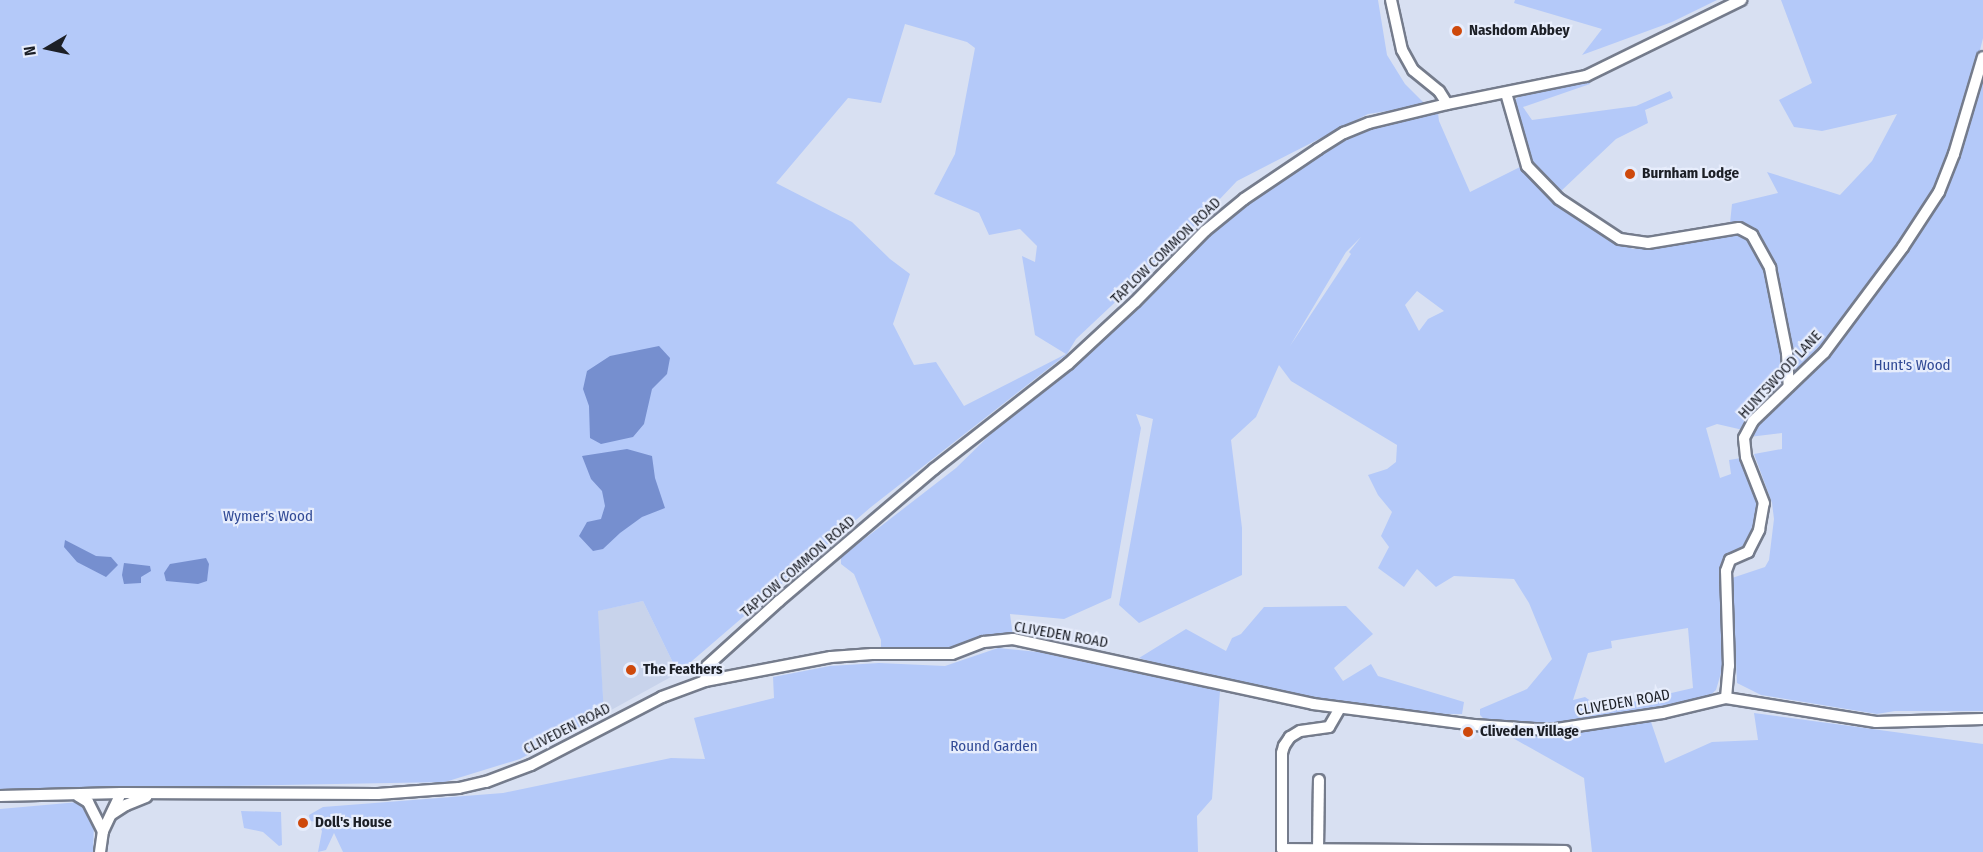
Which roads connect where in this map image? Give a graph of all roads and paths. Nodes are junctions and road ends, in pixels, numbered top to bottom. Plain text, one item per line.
1 (1391, 0) edge
2 (1741, 0) edge
3 (1983, 57) edge
4 (1506, 93) junction
5 (1447, 104) junction
6 (1789, 386) junction
7 (705, 681) junction
8 (1726, 699) junction
9 (1340, 708) junction
10 (1983, 720) edge
11 (1319, 780) dead end
12 (122, 794) junction
13 (152, 795) junction
14 (0, 796) edge
15 (78, 796) junction
16 (110, 816) junction
17 (104, 831) junction
18 (1318, 850) junction
19 (1565, 851) edge
20 (100, 852) edge

1 - 5 street
2 - 4 street, TAPLOW COMMON ROAD
3 - 6 street, HUNTSWOOD LANE
4 - 5 street, TAPLOW COMMON ROAD
4 - 6 street
5 - 7 street, TAPLOW COMMON ROAD
6 - 8 street, HUNTSWOOD LANE
7 - 9 street, CLIVEDEN ROAD
7 - 13 street, CLIVEDEN ROAD
8 - 9 street, CLIVEDEN ROAD
8 - 10 street, CLIVEDEN ROAD
9 - 18 street
11 - 18 street
12 - 13 street, CLIVEDEN ROAD
12 - 15 street, CLIVEDEN ROAD
12 - 16 street
13 - 16 street
14 - 15 street, CLIVEDEN ROAD
15 - 17 street
16 - 17 street
17 - 20 street
18 - 19 street

